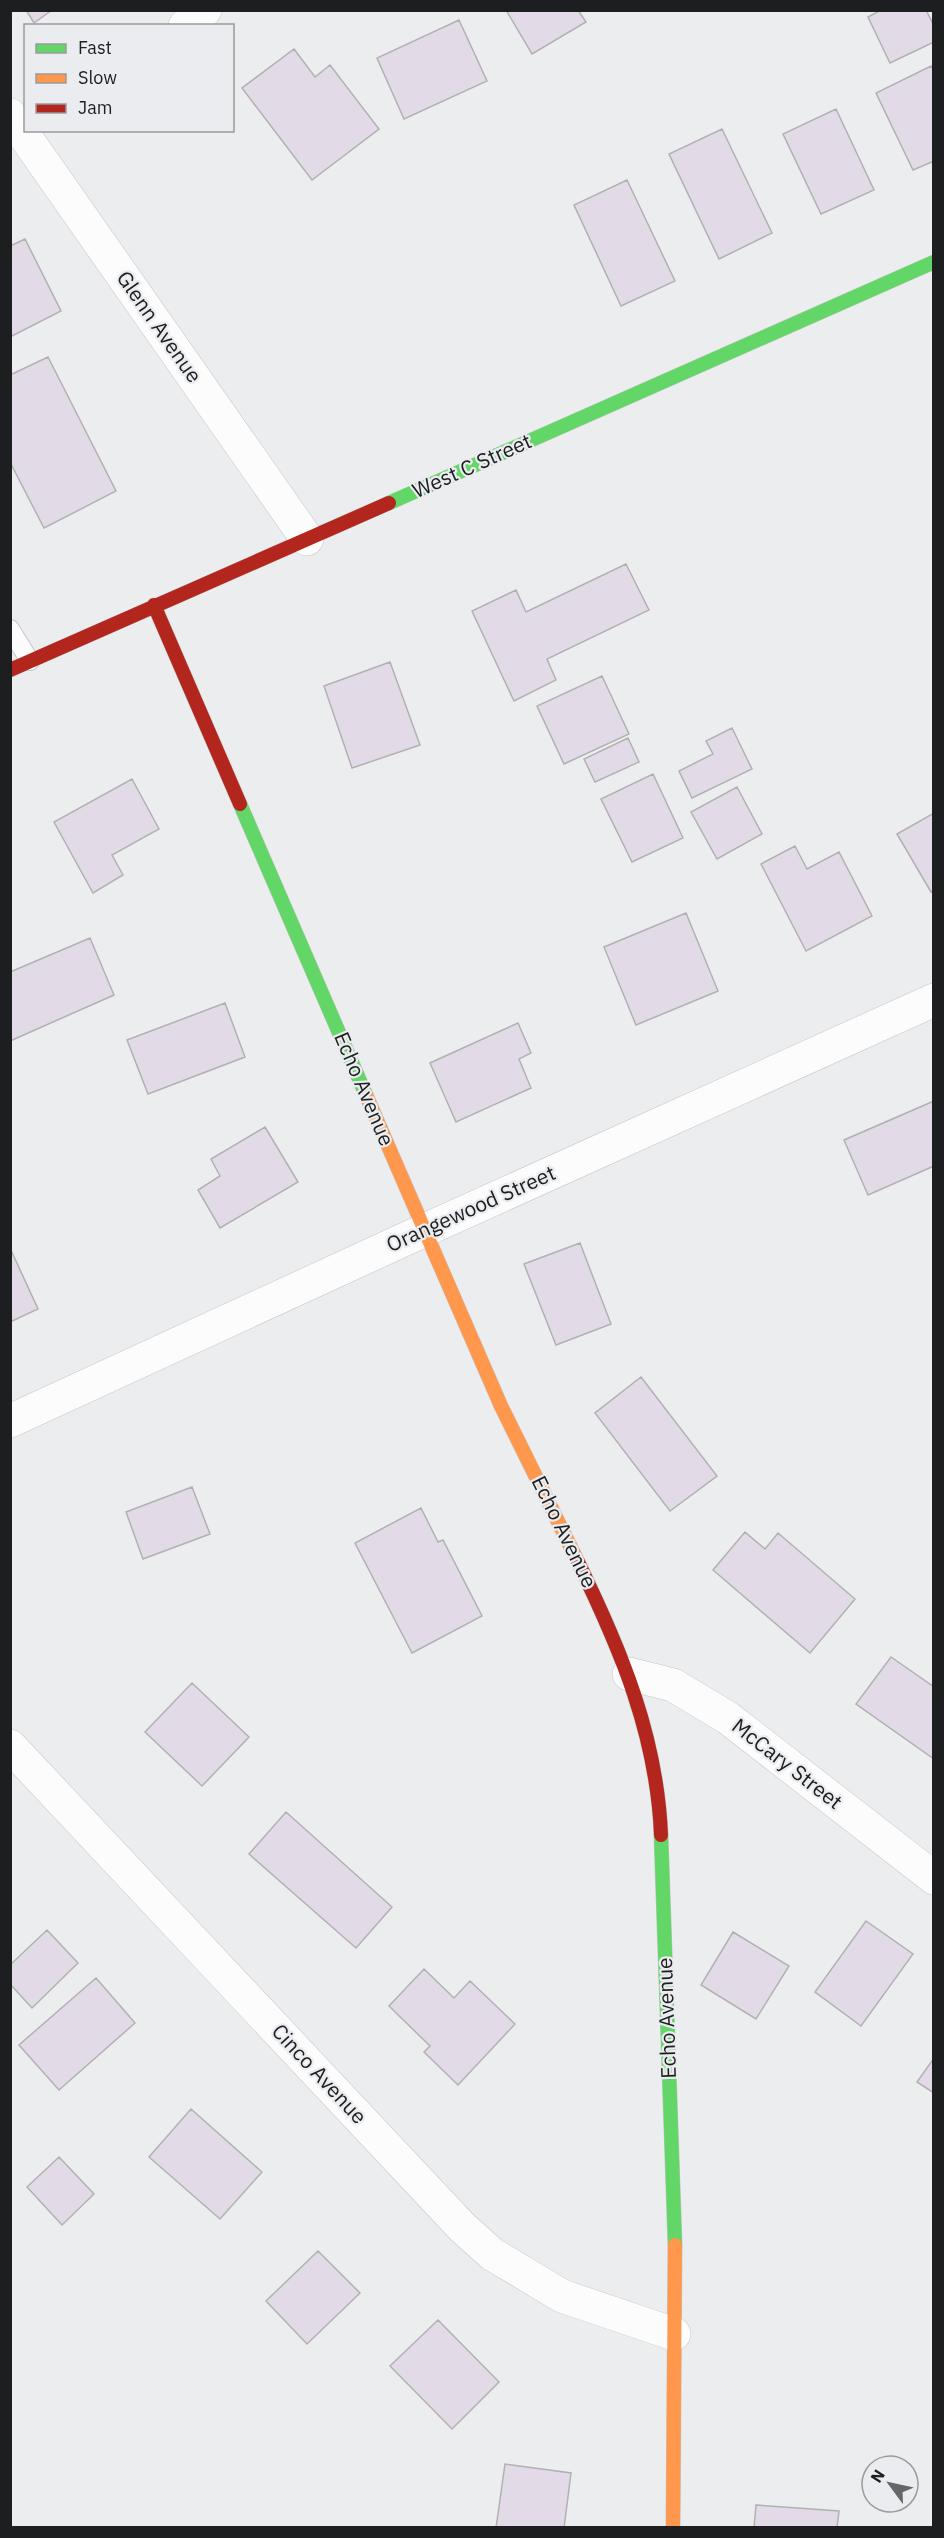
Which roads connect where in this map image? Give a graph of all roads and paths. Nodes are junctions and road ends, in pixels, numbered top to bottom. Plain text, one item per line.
1 (206, 10) edge
2 (188, 24) edge
3 (23, 135) edge
4 (933, 262) edge
5 (307, 539) junction
6 (154, 605) junction
7 (10, 629) edge
8 (30, 662) junction
9 (10, 670) edge
10 (933, 999) edge
11 (425, 1230) junction
12 (10, 1421) edge
13 (628, 1674) junction
14 (10, 1746) edge
15 (933, 1878) edge
16 (674, 2334) junction
17 (673, 2528) edge

1 - 2 street
3 - 5 street, Glenn Avenue
4 - 5 street, West C Street
5 - 6 street, West C Street
6 - 8 street, West C Street
6 - 11 street, Echo Avenue
7 - 8 lane
8 - 9 street, West C Street
10 - 11 street, Orangewood Street
11 - 12 street, Orangewood Street
11 - 13 street, Echo Avenue
13 - 15 street, McCary Street
13 - 16 street, Echo Avenue
14 - 16 street, Cinco Avenue
16 - 17 street, Echo Avenue

